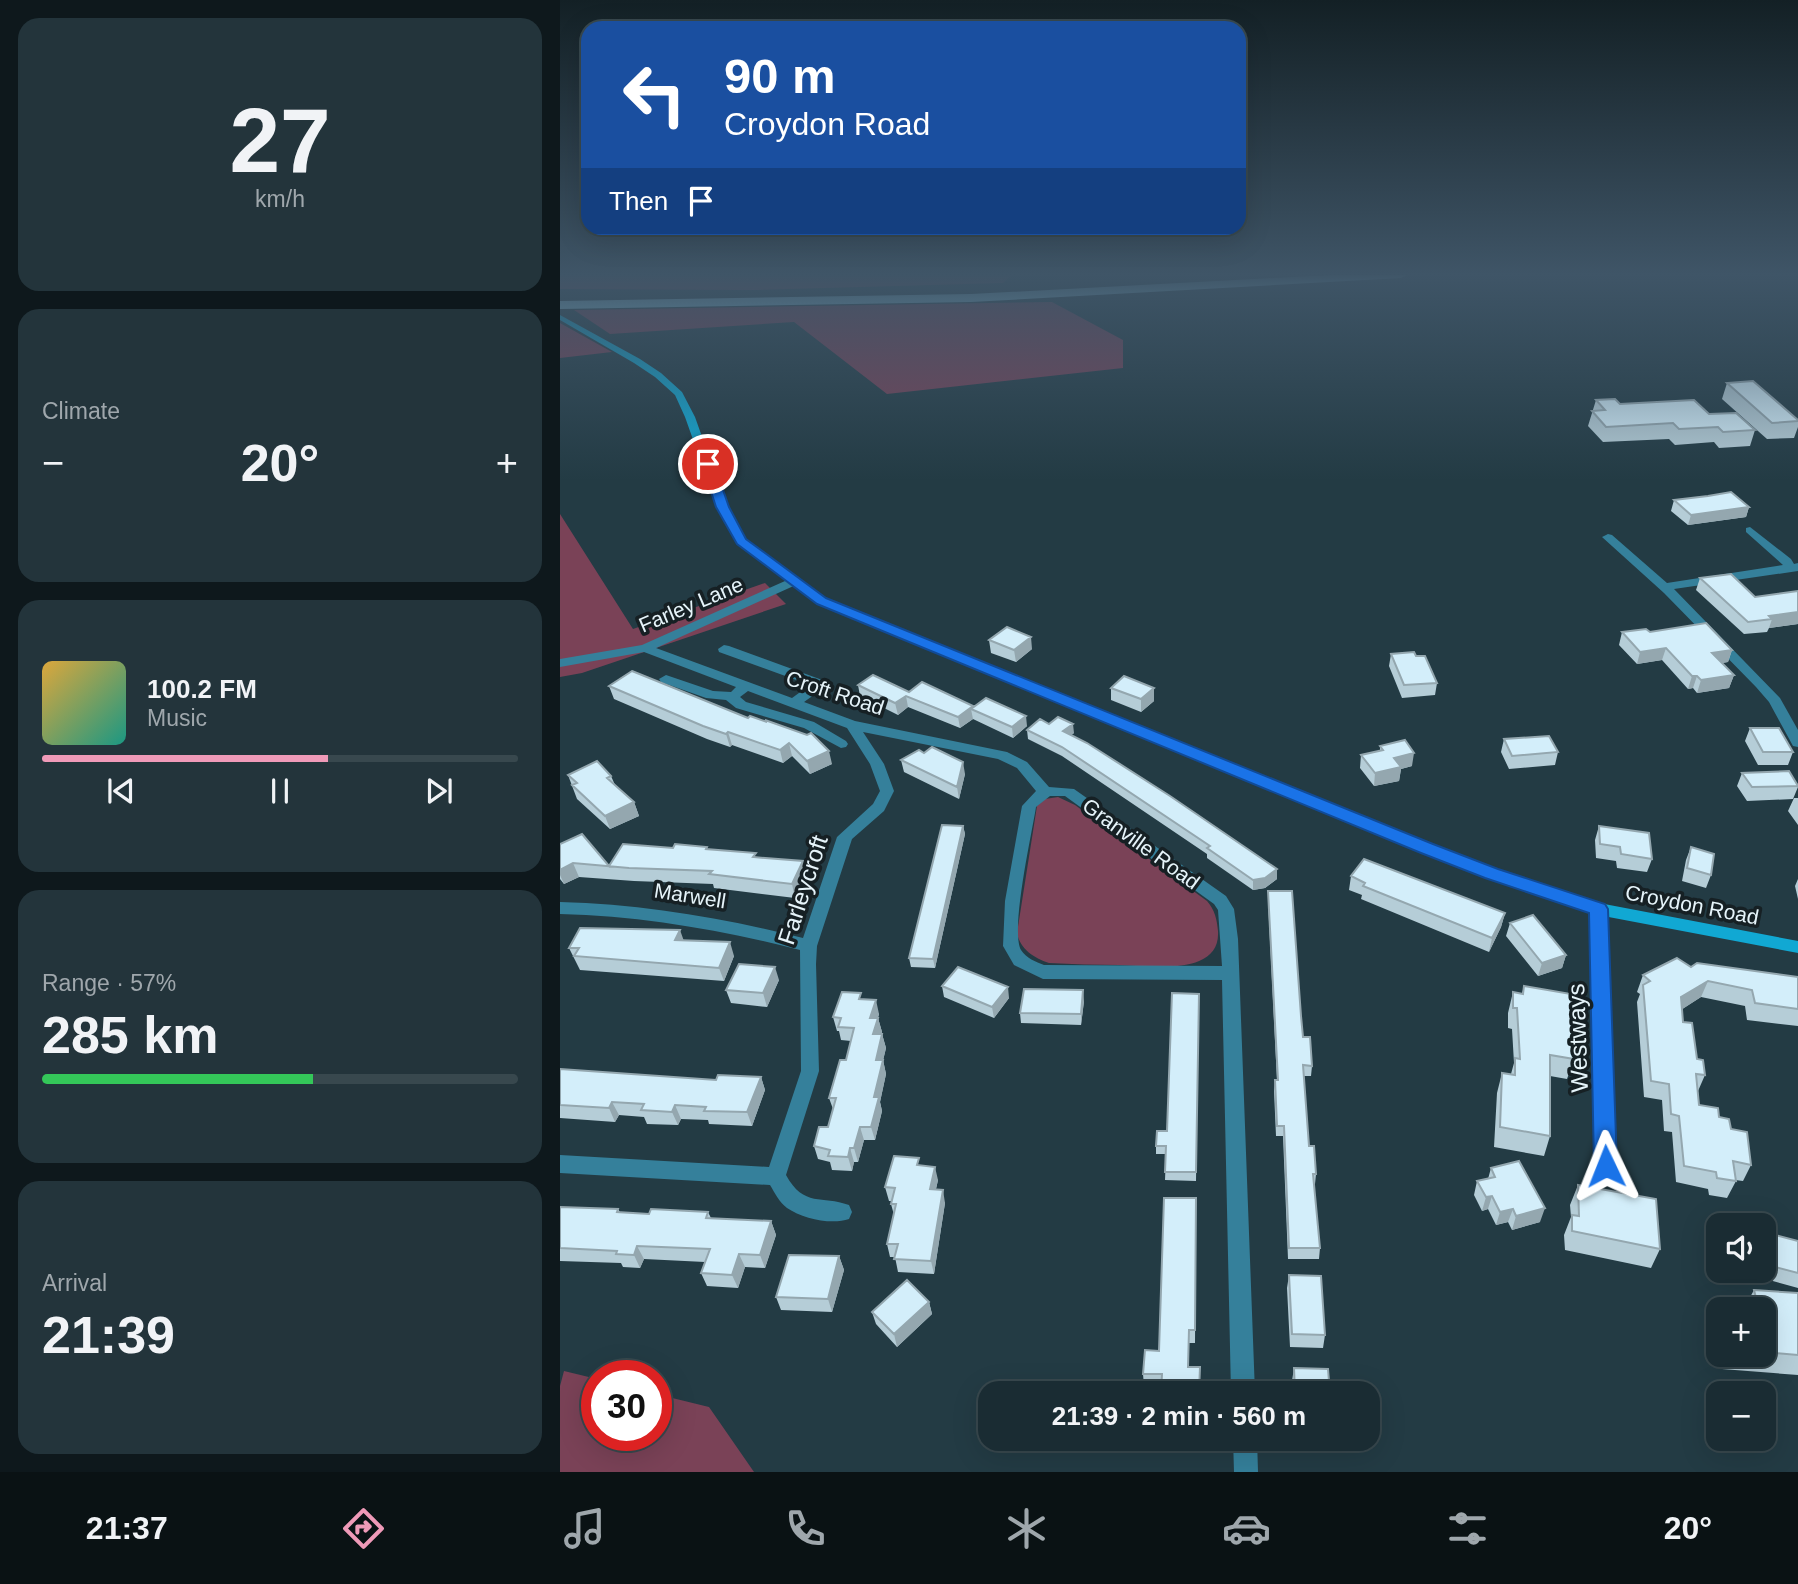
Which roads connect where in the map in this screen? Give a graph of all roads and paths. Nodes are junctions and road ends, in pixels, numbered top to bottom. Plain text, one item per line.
1 (607, 344) edge
2 (1750, 530) dead end
3 (1608, 537) dead end
4 (1798, 567) edge
5 (1783, 569) junction
6 (794, 582) junction
7 (1668, 590) junction
8 (645, 648) junction
9 (724, 649) dead end
10 (560, 663) edge
11 (666, 679) dead end
12 (746, 685) junction
13 (734, 696) junction
14 (794, 703) junction
15 (852, 725) junction
16 (1798, 743) edge
17 (841, 744) dead end
18 (1045, 791) junction
19 (560, 908) edge
20 (1598, 909) junction
21 (809, 946) junction
22 (1798, 947) edge
23 (1229, 973) junction
24 (560, 1164) edge
25 (1606, 1166) dead end
26 (776, 1176) junction
27 (842, 1212) dead end
28 (1243, 1381) edge
29 (1245, 1451) edge
30 (1246, 1472) edge

1 - 6 main road, Croydon Road
2 - 5 street
3 - 7 street
4 - 5 street
5 - 7 street
6 - 8 street, Farley Lane
6 - 20 main road, Croydon Road
7 - 16 street
8 - 10 street, Farley Lane
8 - 12 street, Croft Road
9 - 14 street
11 - 13 street
12 - 13 street
12 - 14 street, Croft Road
13 - 17 street
14 - 15 street, Croft Road
15 - 18 street, Croft Road
15 - 21 street, Farleycroft
18 - 23 street, Granville Road
18 - 23 street
19 - 21 street, Marwell
20 - 22 main road, Croydon Road
20 - 25 street, Westways
21 - 26 street, Farleycroft
23 - 28 street, Granville Road
24 - 26 street
26 - 27 street
29 - 30 street

